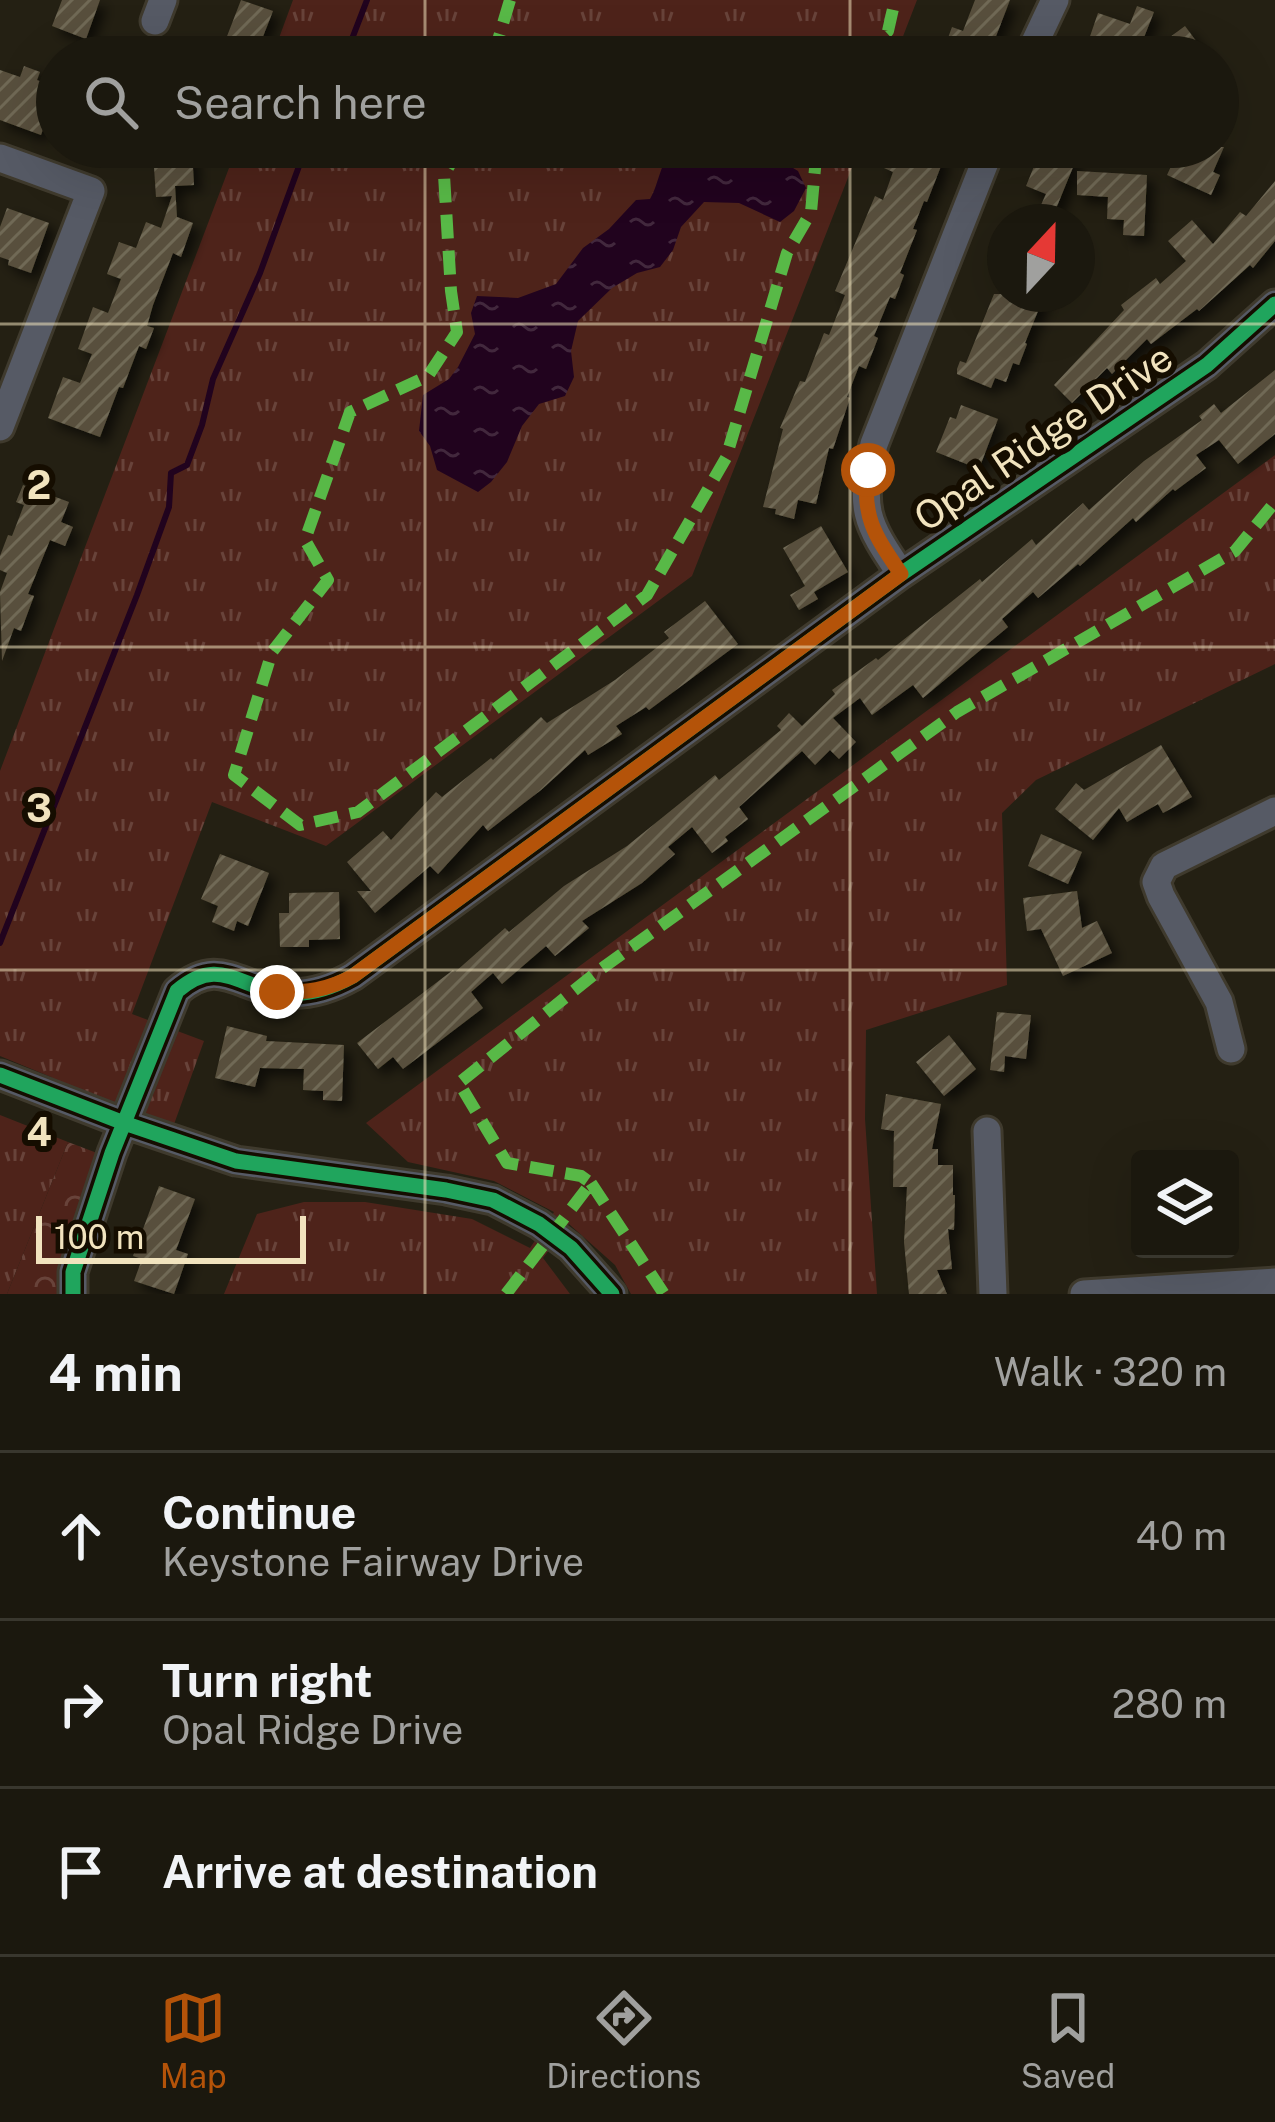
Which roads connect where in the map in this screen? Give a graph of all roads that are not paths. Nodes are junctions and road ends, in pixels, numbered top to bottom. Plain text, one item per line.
1 (1054, 0) edge
2 (1038, 36) edge
3 (0, 158) edge
4 (984, 168) edge
5 (1275, 304) edge
6 (2, 418) edge
7 (901, 574) junction
8 (1275, 811) edge
9 (1231, 1049) dead end
10 (0, 1075) edge
11 (124, 1123) junction
12 (987, 1131) dead end
13 (1275, 1282) edge
14 (73, 1294) edge
15 (612, 1294) edge
16 (993, 1294) edge
17 (1084, 1294) edge

1 - 2 street
3 - 6 street
4 - 7 street
5 - 7 street, Opal Ridge Drive
7 - 11 street, Opal Ridge Drive
8 - 9 street
10 - 11 street
11 - 14 street
11 - 15 street
12 - 16 street
13 - 17 street

